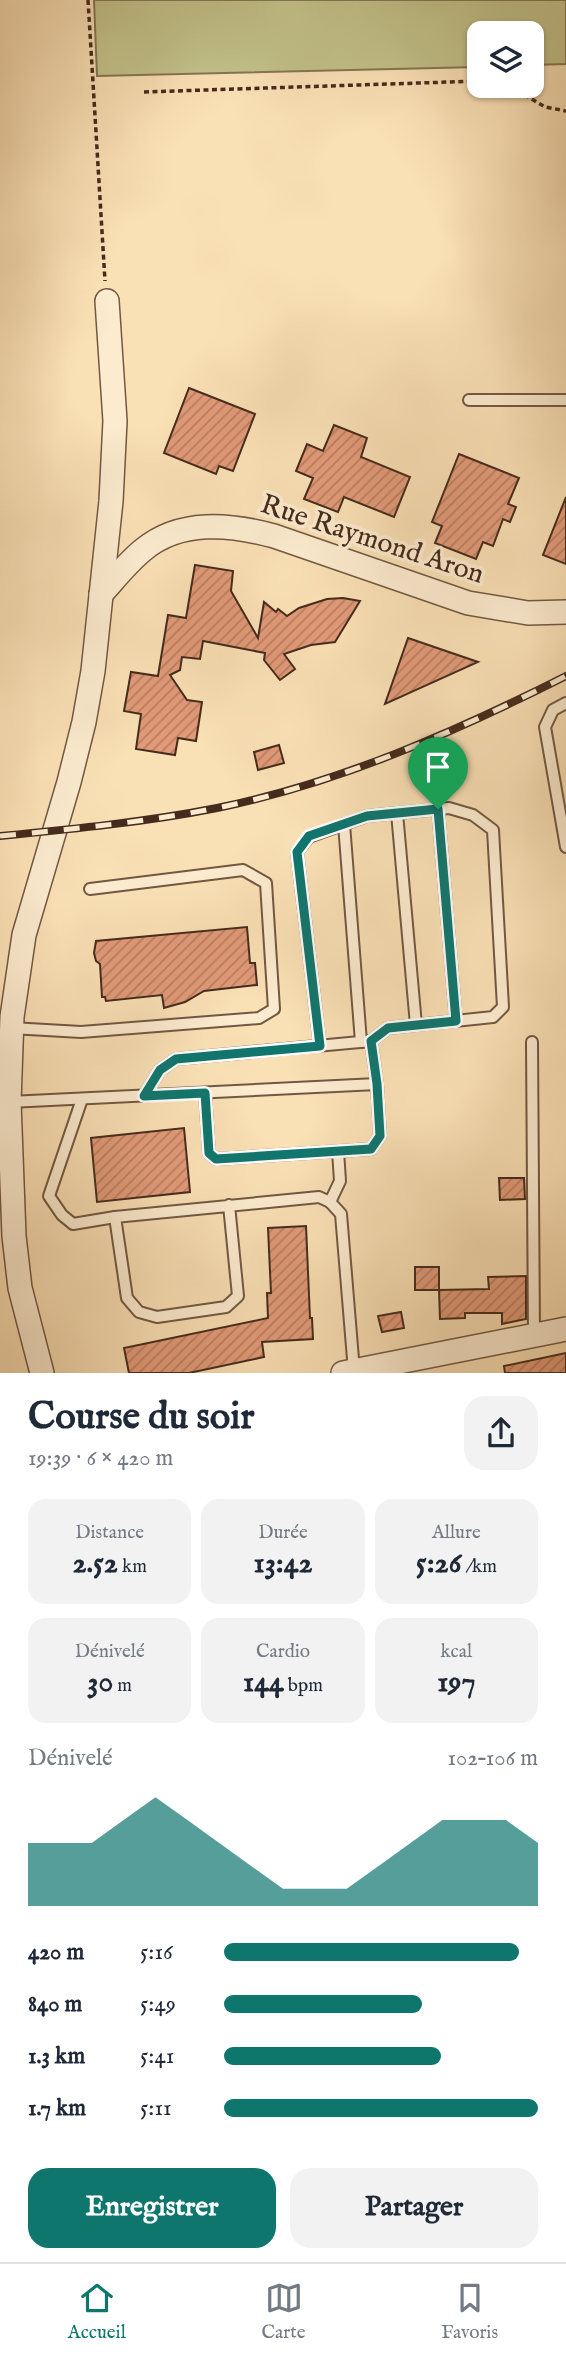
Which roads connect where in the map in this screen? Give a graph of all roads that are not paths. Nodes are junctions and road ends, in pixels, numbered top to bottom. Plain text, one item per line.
1 (107, 301) road end
2 (469, 400) dead end
3 (566, 400) edge
4 (101, 594) junction
5 (566, 612) edge
6 (566, 704) edge
7 (438, 809) junction
8 (397, 813) junction
9 (344, 824) junction
10 (566, 847) edge
11 (90, 889) dead end
12 (456, 1021) junction
13 (416, 1025) junction
14 (11, 1028) junction
15 (366, 1042) junction
16 (532, 1042) dead end
17 (320, 1046) junction
18 (377, 1084) junction
19 (205, 1093) junction
20 (144, 1096) junction
21 (82, 1099) junction
22 (9, 1102) junction
23 (338, 1151) junction
24 (330, 1202) junction
25 (229, 1205) junction
26 (115, 1217) junction
27 (566, 1329) edge
28 (534, 1335) junction
29 (348, 1372) edge
30 (42, 1373) edge

1 - 4 street
2 - 3 lane
4 - 5 street, Rue Raymond Aron
4 - 14 street
6 - 10 lane
7 - 8 lane
7 - 12 lane
7 - 12 lane
8 - 9 lane
8 - 13 lane
9 - 15 lane
9 - 17 lane
11 - 14 lane
12 - 13 lane
13 - 15 lane
14 - 22 street
15 - 17 lane
15 - 18 lane
16 - 28 lane
17 - 20 lane
18 - 19 lane
18 - 23 lane
19 - 20 lane
19 - 23 lane
20 - 21 lane
21 - 22 lane
21 - 26 lane
22 - 30 street
23 - 24 lane
24 - 25 lane
24 - 29 lane
25 - 26 lane
25 - 26 lane
27 - 28 street
28 - 29 street

